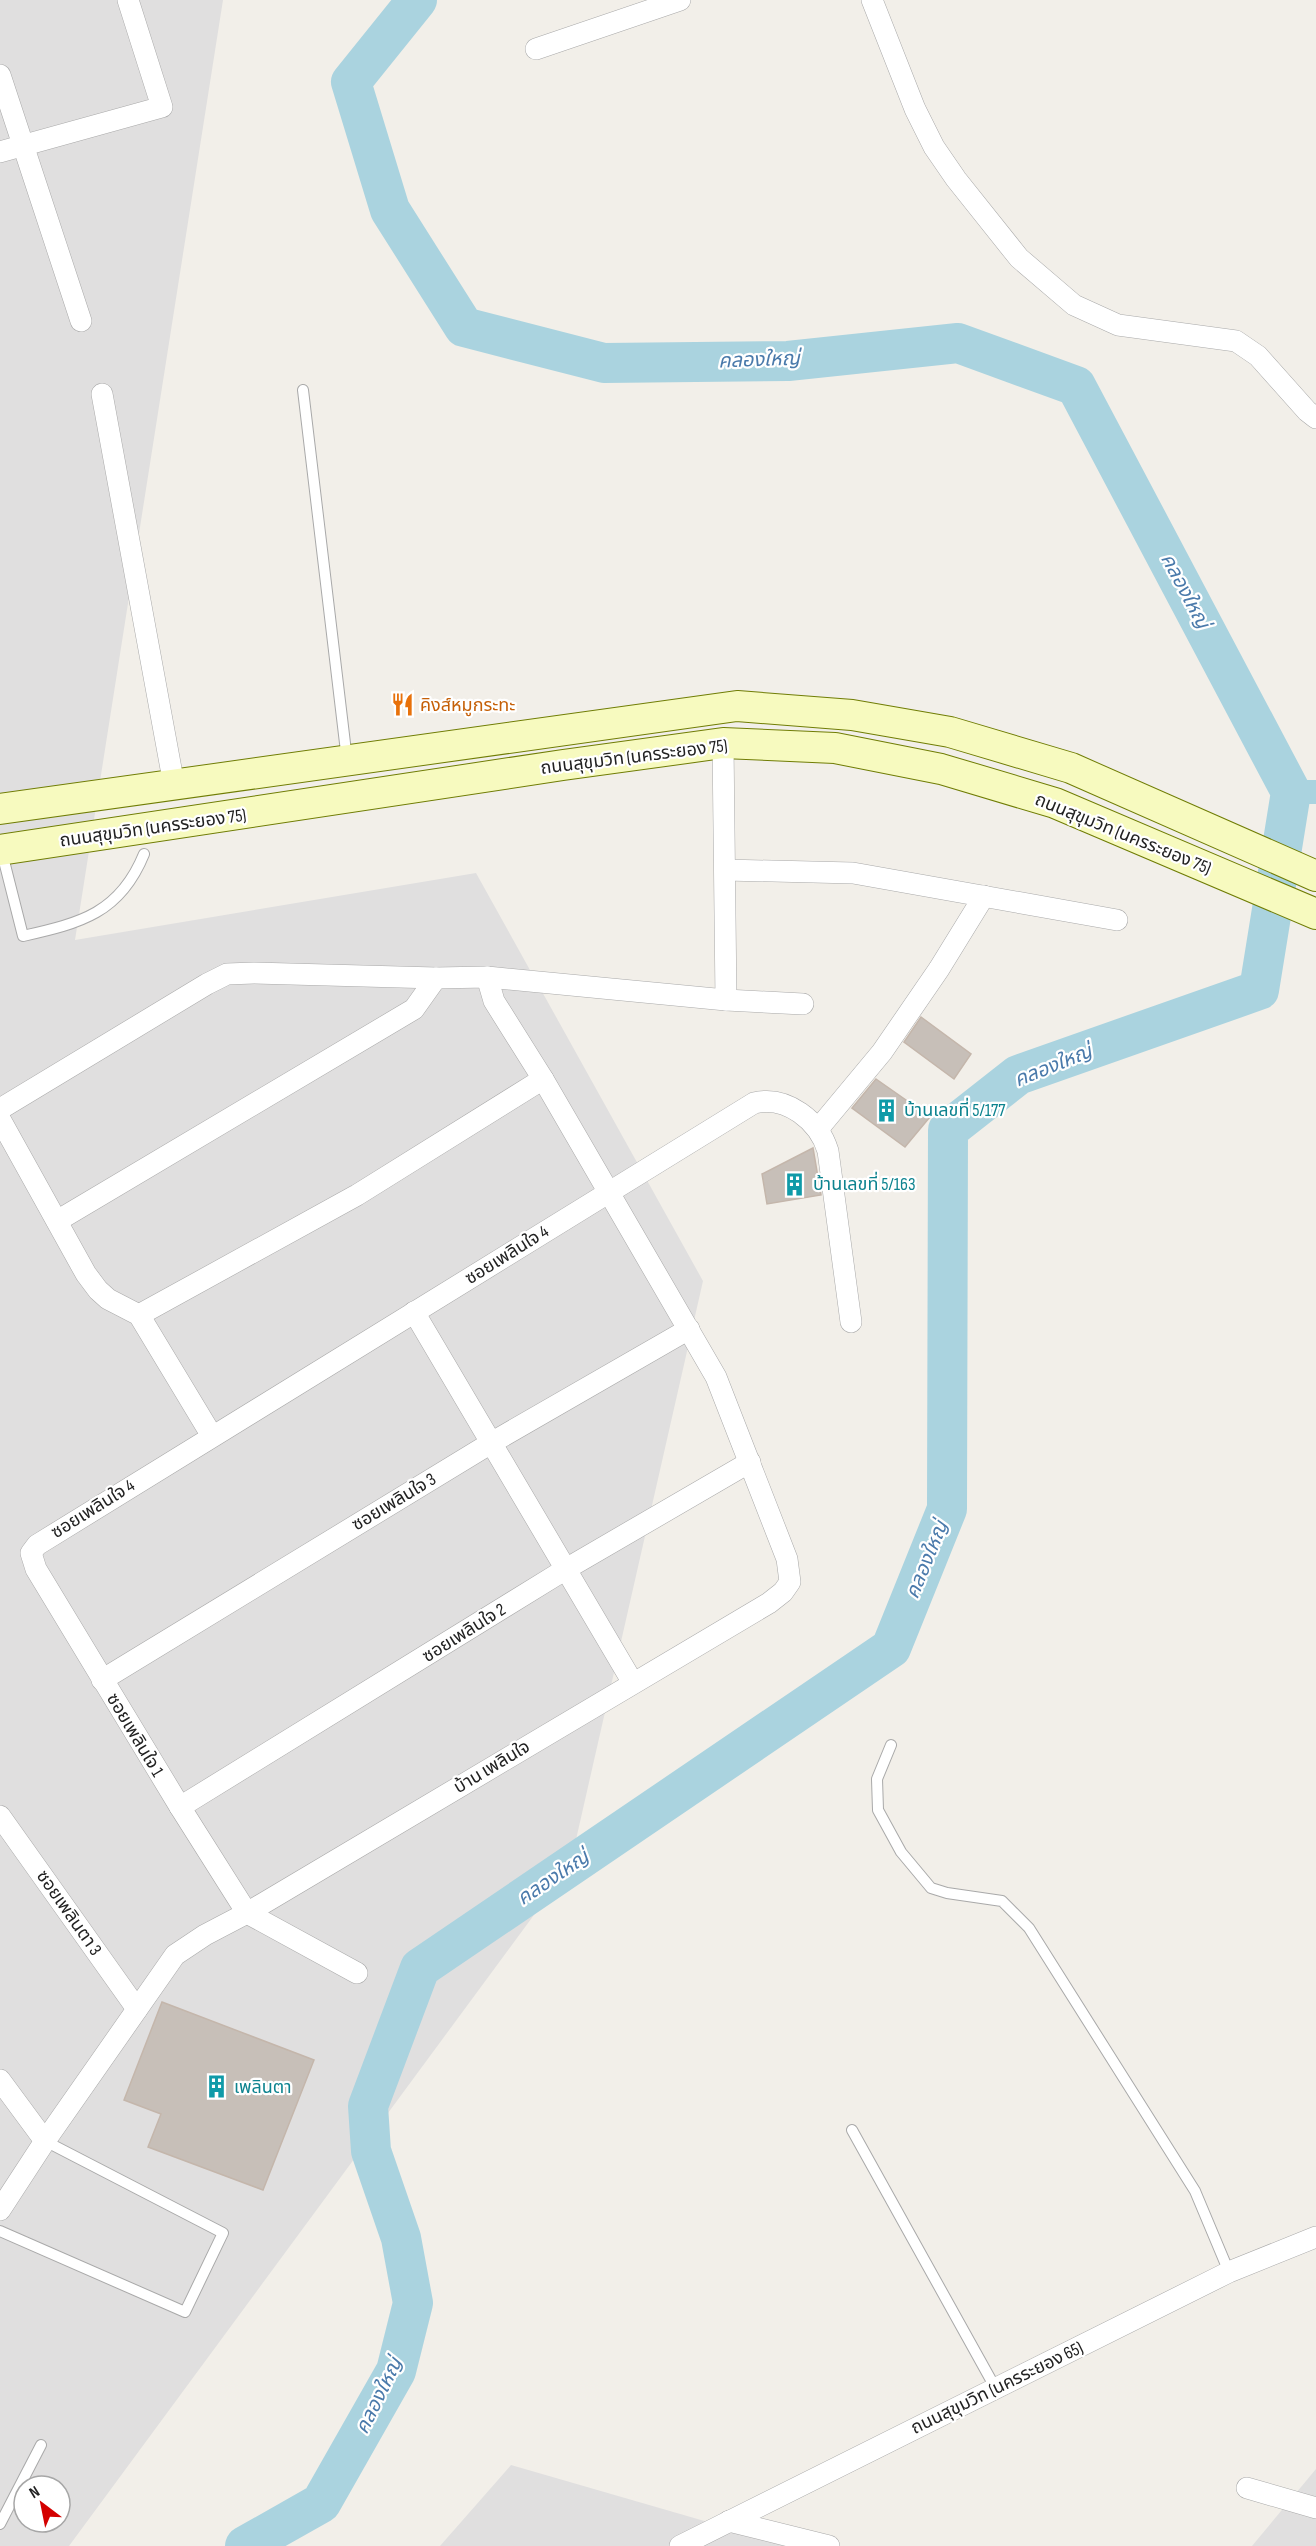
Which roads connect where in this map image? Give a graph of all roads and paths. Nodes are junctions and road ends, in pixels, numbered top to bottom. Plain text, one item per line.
1 (128, 0) edge
2 (680, 0) edge
3 (872, 0) edge
4 (536, 49) dead end
5 (0, 75) edge
6 (22, 146) junction
7 (0, 152) edge
8 (81, 321) dead end
9 (303, 390) dead end
10 (102, 394) dead end
11 (1316, 417) edge
12 (723, 743) junction
13 (347, 760) junction
14 (314, 765) junction
15 (174, 785) junction
16 (319, 803) junction
17 (0, 809) edge
18 (0, 850) edge
19 (144, 854) dead end
20 (725, 870) junction
21 (1316, 876) edge
22 (984, 896) junction
23 (1316, 914) edge
24 (1117, 921) dead end
25 (487, 977) junction
26 (436, 978) junction
27 (726, 1000) junction
28 (803, 1004) dead end
29 (543, 1079) junction
30 (0, 1109) edge
31 (0, 1119) edge
32 (818, 1129) junction
33 (608, 1193) junction
34 (57, 1221) junction
35 (414, 1312) junction
36 (139, 1315) junction
37 (851, 1322) dead end
38 (689, 1329) junction
39 (212, 1436) junction
40 (491, 1443) junction
41 (750, 1462) junction
42 (32, 1552) joint
43 (566, 1569) junction
44 (102, 1680) junction
45 (633, 1683) junction
46 (891, 1745) dead end
47 (180, 1808) junction
48 (0, 1816) edge
49 (247, 1913) junction
50 (357, 1974) dead end
51 (137, 2009) junction
52 (0, 2080) edge
53 (852, 2130) dead end
54 (45, 2141) junction
55 (0, 2210) edge
56 (0, 2231) edge
57 (1316, 2237) edge
58 (1229, 2272) junction
59 (996, 2389) junction
60 (40, 2445) dead end
61 (1247, 2488) dead end
62 (1316, 2508) edge
63 (729, 2521) junction
64 (0, 2524) edge
65 (680, 2546) edge
66 (829, 2546) edge

1 - 6 street
2 - 4 street
3 - 11 street
5 - 6 street
6 - 7 street
6 - 8 street
9 - 13 lane
10 - 15 street
12 - 16 street, ถนนสุขุมวิท (นครระยอง 75)
12 - 20 street
12 - 23 street, ถนนสุขุมวิท (นครระยอง 75)
13 - 14 street, ถนนสุขุมวิท (นครระยอง 75)
13 - 21 street, ถนนสุขุมวิท (นครระยอง 75)
14 - 15 street, ถนนสุขุมวิท (นครระยอง 75)
14 - 16 street
15 - 17 street, ถนนสุขุมวิท (นครระยอง 75)
16 - 18 street, ถนนสุขุมวิท (นครระยอง 75)
18 - 19 lane
20 - 22 street
20 - 27 street
22 - 24 street
22 - 32 street
25 - 26 street
25 - 27 street
25 - 29 street
26 - 30 street
26 - 34 street
27 - 28 street
29 - 33 street
29 - 36 street
31 - 34 street
32 - 33 street, ซอยเพลินใจ 4
32 - 37 street, ซอยเพลินใจ 4
33 - 35 street, ซอยเพลินใจ 4
33 - 38 street
34 - 36 street
35 - 39 street, ซอยเพลินใจ 4
35 - 40 street
36 - 39 street
38 - 40 street, ซอยเพลินใจ 3
38 - 41 street
39 - 42 street, ซอยเพลินใจ 4
40 - 43 street
40 - 44 street, ซอยเพลินใจ 3
41 - 43 street, ซอยเพลินใจ 2
41 - 45 street, บ้าน เพลินใจ
42 - 44 street, ซอยเพลินใจ 1
43 - 45 street
43 - 47 street, ซอยเพลินใจ 2
44 - 47 street, ซอยเพลินใจ 1
45 - 49 street, บ้าน เพลินใจ
46 - 58 lane
47 - 49 street, ซอยเพลินใจ 1
48 - 51 street, ซอยเพลินตา 3
49 - 50 street
49 - 51 street, บ้าน เพลินใจ
51 - 54 street, บ้าน เพลินใจ
52 - 54 street
53 - 59 lane
54 - 55 street, บ้าน เพลินใจ
54 - 56 lane
57 - 58 street, ถนนสุขุมวิท (นครระยอง 65)
58 - 59 street, ถนนสุขุมวิท (นครระยอง 65)
59 - 63 street, ถนนสุขุมวิท (นครระยอง 65)
60 - 64 lane
61 - 62 street
63 - 65 street, ถนนสุขุมวิท (นครระยอง 65)
63 - 66 street

